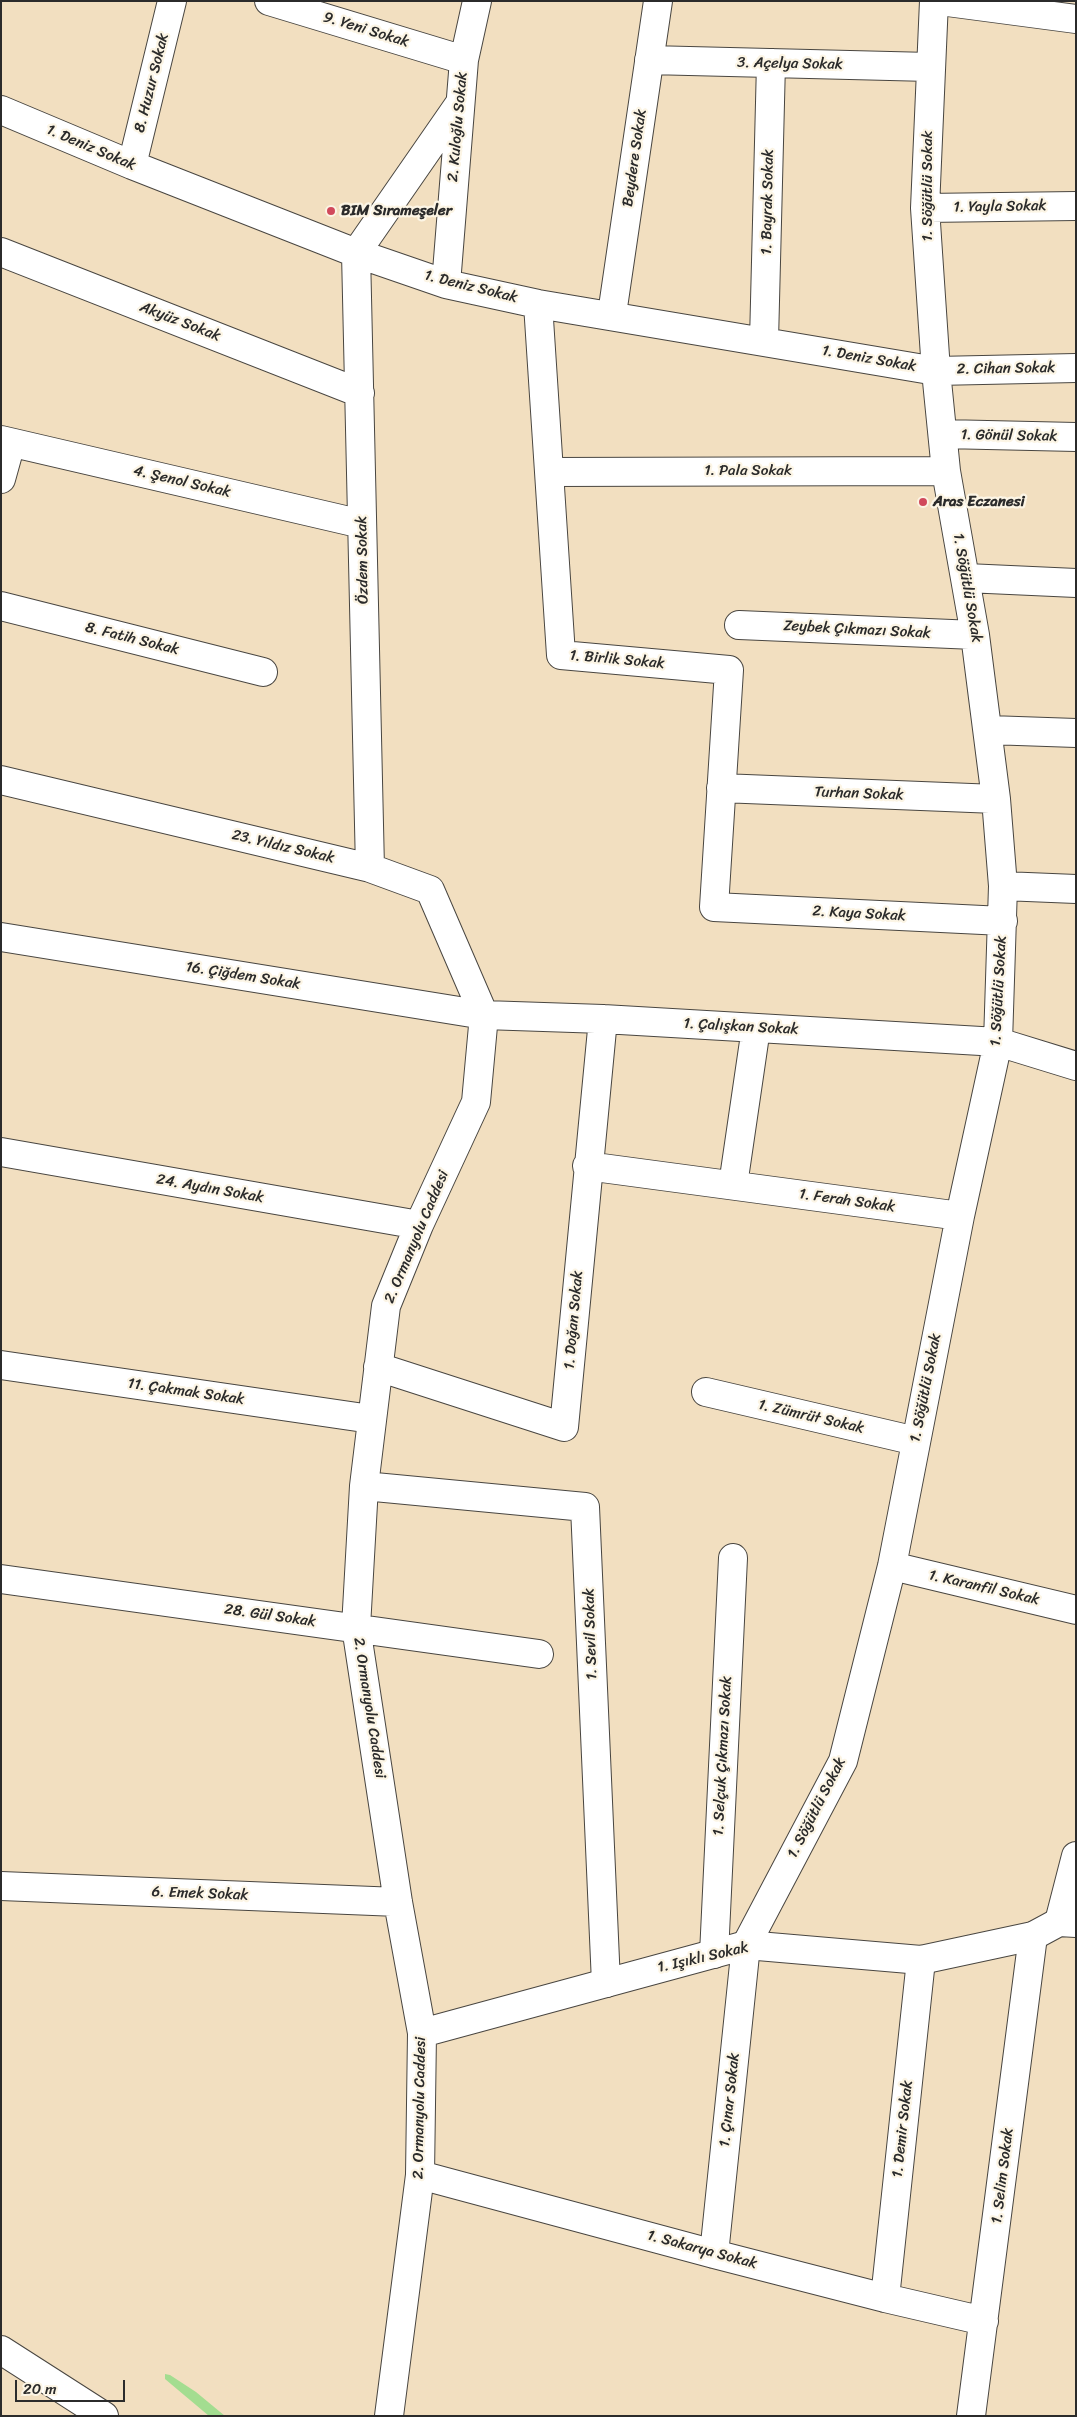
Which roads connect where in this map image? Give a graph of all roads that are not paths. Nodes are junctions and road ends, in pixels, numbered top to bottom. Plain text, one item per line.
1 (172, 1) edge
2 (269, 1) edge
3 (477, 1) edge
4 (658, 1) edge
5 (934, 1) edge
6 (940, 1) edge
7 (1076, 19) edge
8 (464, 60) junction
9 (650, 60) junction
10 (771, 63) junction
11 (930, 67) junction
12 (460, 103) junction
13 (1, 110) edge
14 (132, 165) junction
15 (1076, 206) edge
16 (925, 208) junction
17 (1, 252) edge
18 (356, 253) junction
19 (446, 284) junction
20 (538, 304) junction
21 (612, 314) junction
22 (764, 341) junction
23 (1076, 368) edge
24 (936, 371) junction
25 (360, 392) junction
26 (943, 434) junction
27 (1076, 438) edge
28 (6, 441) edge
29 (946, 471) junction
30 (550, 472) junction
31 (1, 479) edge
32 (362, 524) junction
33 (966, 578) junction
34 (1076, 583) edge
35 (1, 606) edge
36 (739, 625) dead end
37 (975, 635) junction
38 (263, 672) dead end
39 (989, 730) junction
40 (1076, 733) edge
41 (1, 780) edge
42 (722, 788) junction
43 (996, 799) junction
44 (370, 868) junction
45 (1003, 886) junction
46 (1076, 888) edge
47 (714, 907) joint
48 (1003, 921) junction
49 (1, 938) edge
50 (484, 1015) junction
51 (603, 1019) junction
52 (756, 1028) junction
53 (998, 1042) junction
54 (1076, 1066) edge
55 (1, 1152) edge
56 (587, 1166) junction
57 (733, 1185) junction
58 (960, 1216) junction
59 (419, 1226) junction
60 (1, 1365) edge
61 (378, 1367) junction
62 (706, 1392) dead end
63 (371, 1419) junction
64 (916, 1441) junction
65 (364, 1486) junction
66 (733, 1558) dead end
67 (892, 1566) junction
68 (1, 1579) edge
69 (1076, 1610) edge
70 (356, 1627) junction
71 (539, 1654) dead end
72 (1076, 1856) edge
73 (1, 1886) edge
74 (398, 1902) junction
75 (1067, 1922) edge
76 (1033, 1936) junction
77 (746, 1945) junction
78 (714, 1954) junction
79 (921, 1960) junction
80 (606, 1983) junction
81 (422, 2033) junction
82 (420, 2175) junction
83 (714, 2254) junction
84 (885, 2298) junction
85 (984, 2321) junction
86 (1, 2350) edge
87 (104, 2416) edge
88 (389, 2416) edge
89 (971, 2416) edge

1 - 14 main road, 8. Huzur Sokak
2 - 8 main road, 9. Yeni Sokak
3 - 8 main road, 2. Kuloğlu Sokak
4 - 9 main road, Beydere Sokak
5 - 11 main road, 1. Söğütlü Sokak
6 - 7 main road
8 - 12 main road, 2. Kuloğlu Sokak
9 - 10 main road, 3. Açelya Sokak
9 - 21 main road, Beydere Sokak
10 - 11 main road, 3. Açelya Sokak
10 - 22 main road, 1. Bayrak Sokak
11 - 16 main road, 1. Söğütlü Sokak
12 - 18 main road
12 - 19 main road, 2. Kuloğlu Sokak
13 - 14 main road, 1. Deniz Sokak
14 - 18 main road, 1. Deniz Sokak
15 - 16 main road, 1. Yayla Sokak
16 - 24 main road, 1. Söğütlü Sokak
17 - 25 main road, Akyüz Sokak
18 - 19 main road, 1. Deniz Sokak
18 - 25 main road, Özdem Sokak
19 - 20 main road, 1. Deniz Sokak
20 - 21 main road, 1. Deniz Sokak
20 - 30 main road, 1. Birlik Sokak
21 - 22 main road, 1. Deniz Sokak
22 - 24 main road, 1. Deniz Sokak
23 - 24 main road, 2. Cihan Sokak
24 - 26 main road, 1. Söğütlü Sokak
25 - 32 main road, Özdem Sokak
26 - 27 main road, 1. Gönül Sokak
26 - 29 main road, 1. Söğütlü Sokak
28 - 31 main road
28 - 32 main road, 4. Şenol Sokak
29 - 30 main road, 1. Pala Sokak
29 - 33 main road, 1. Söğütlü Sokak
30 - 42 main road, 1. Birlik Sokak
32 - 44 main road, Özdem Sokak
33 - 34 main road
33 - 37 main road, 1. Söğütlü Sokak
35 - 38 main road, 8. Fatih Sokak
36 - 37 main road, Zeybek Çıkmazı Sokak
37 - 39 main road, 1. Söğütlü Sokak
39 - 40 main road
39 - 43 main road, 1. Söğütlü Sokak
41 - 44 main road, 23. Yıldız Sokak
42 - 43 main road, Turhan Sokak
42 - 47 main road, 1. Birlik Sokak
43 - 45 main road, 1. Söğütlü Sokak
44 - 50 main road, 23. Yıldız Sokak
45 - 46 main road
45 - 48 main road, 1. Söğütlü Sokak
47 - 48 main road, 2. Kaya Sokak
48 - 53 main road, 1. Söğütlü Sokak
49 - 50 main road, 16. Çiğdem Sokak
50 - 51 main road, 1. Çalışkan Sokak
50 - 59 main road, 2. Ormanyolu Caddesi
51 - 52 main road, 1. Çalışkan Sokak
51 - 56 main road, 1. Doğan Sokak
52 - 53 main road, 1. Çalışkan Sokak
52 - 57 main road
53 - 54 main road, 1. Çalışkan Sokak
53 - 58 main road, 1. Söğütlü Sokak
55 - 59 main road, 24. Aydın Sokak
56 - 57 main road, 1. Ferah Sokak
56 - 61 main road, 1. Doğan Sokak
57 - 58 main road, 1. Ferah Sokak
58 - 64 main road, 1. Söğütlü Sokak
59 - 61 main road, 2. Ormanyolu Caddesi
60 - 63 main road, 11. Çakmak Sokak
61 - 63 main road, 2. Ormanyolu Caddesi
62 - 64 main road, 1. Zümrüt Sokak
63 - 65 main road, 2. Ormanyolu Caddesi
64 - 67 main road, 1. Söğütlü Sokak
65 - 70 main road, 2. Ormanyolu Caddesi
65 - 80 main road, 1. Sevil Sokak
66 - 78 main road, 1. Selçuk Çıkmazı Sokak
67 - 69 main road, 1. Karanfil Sokak
67 - 77 main road, 1. Söğütlü Sokak
68 - 70 main road, 28. Gül Sokak
70 - 71 main road, 28. Gül Sokak
70 - 74 main road, 2. Ormanyolu Caddesi
72 - 75 main road
73 - 74 main road, 6. Emek Sokak
74 - 81 main road, 2. Ormanyolu Caddesi
75 - 76 main road, 1. Işıklı Sokak
76 - 79 main road, 1. Işıklı Sokak
76 - 85 main road, 1. Selim Sokak
77 - 78 main road, 1. Işıklı Sokak
77 - 79 main road, 1. Işıklı Sokak
77 - 83 main road, 1. Çınar Sokak
78 - 80 main road, 1. Işıklı Sokak
79 - 84 main road, 1. Demir Sokak
80 - 81 main road, 1. Işıklı Sokak
81 - 82 main road, 2. Ormanyolu Caddesi
82 - 83 main road, 1. Sakarya Sokak
82 - 88 main road, 2. Ormanyolu Caddesi
83 - 84 main road, 1. Sakarya Sokak
84 - 85 main road, 1. Sakarya Sokak
85 - 89 main road, 1. Selim Sokak
86 - 87 main road

